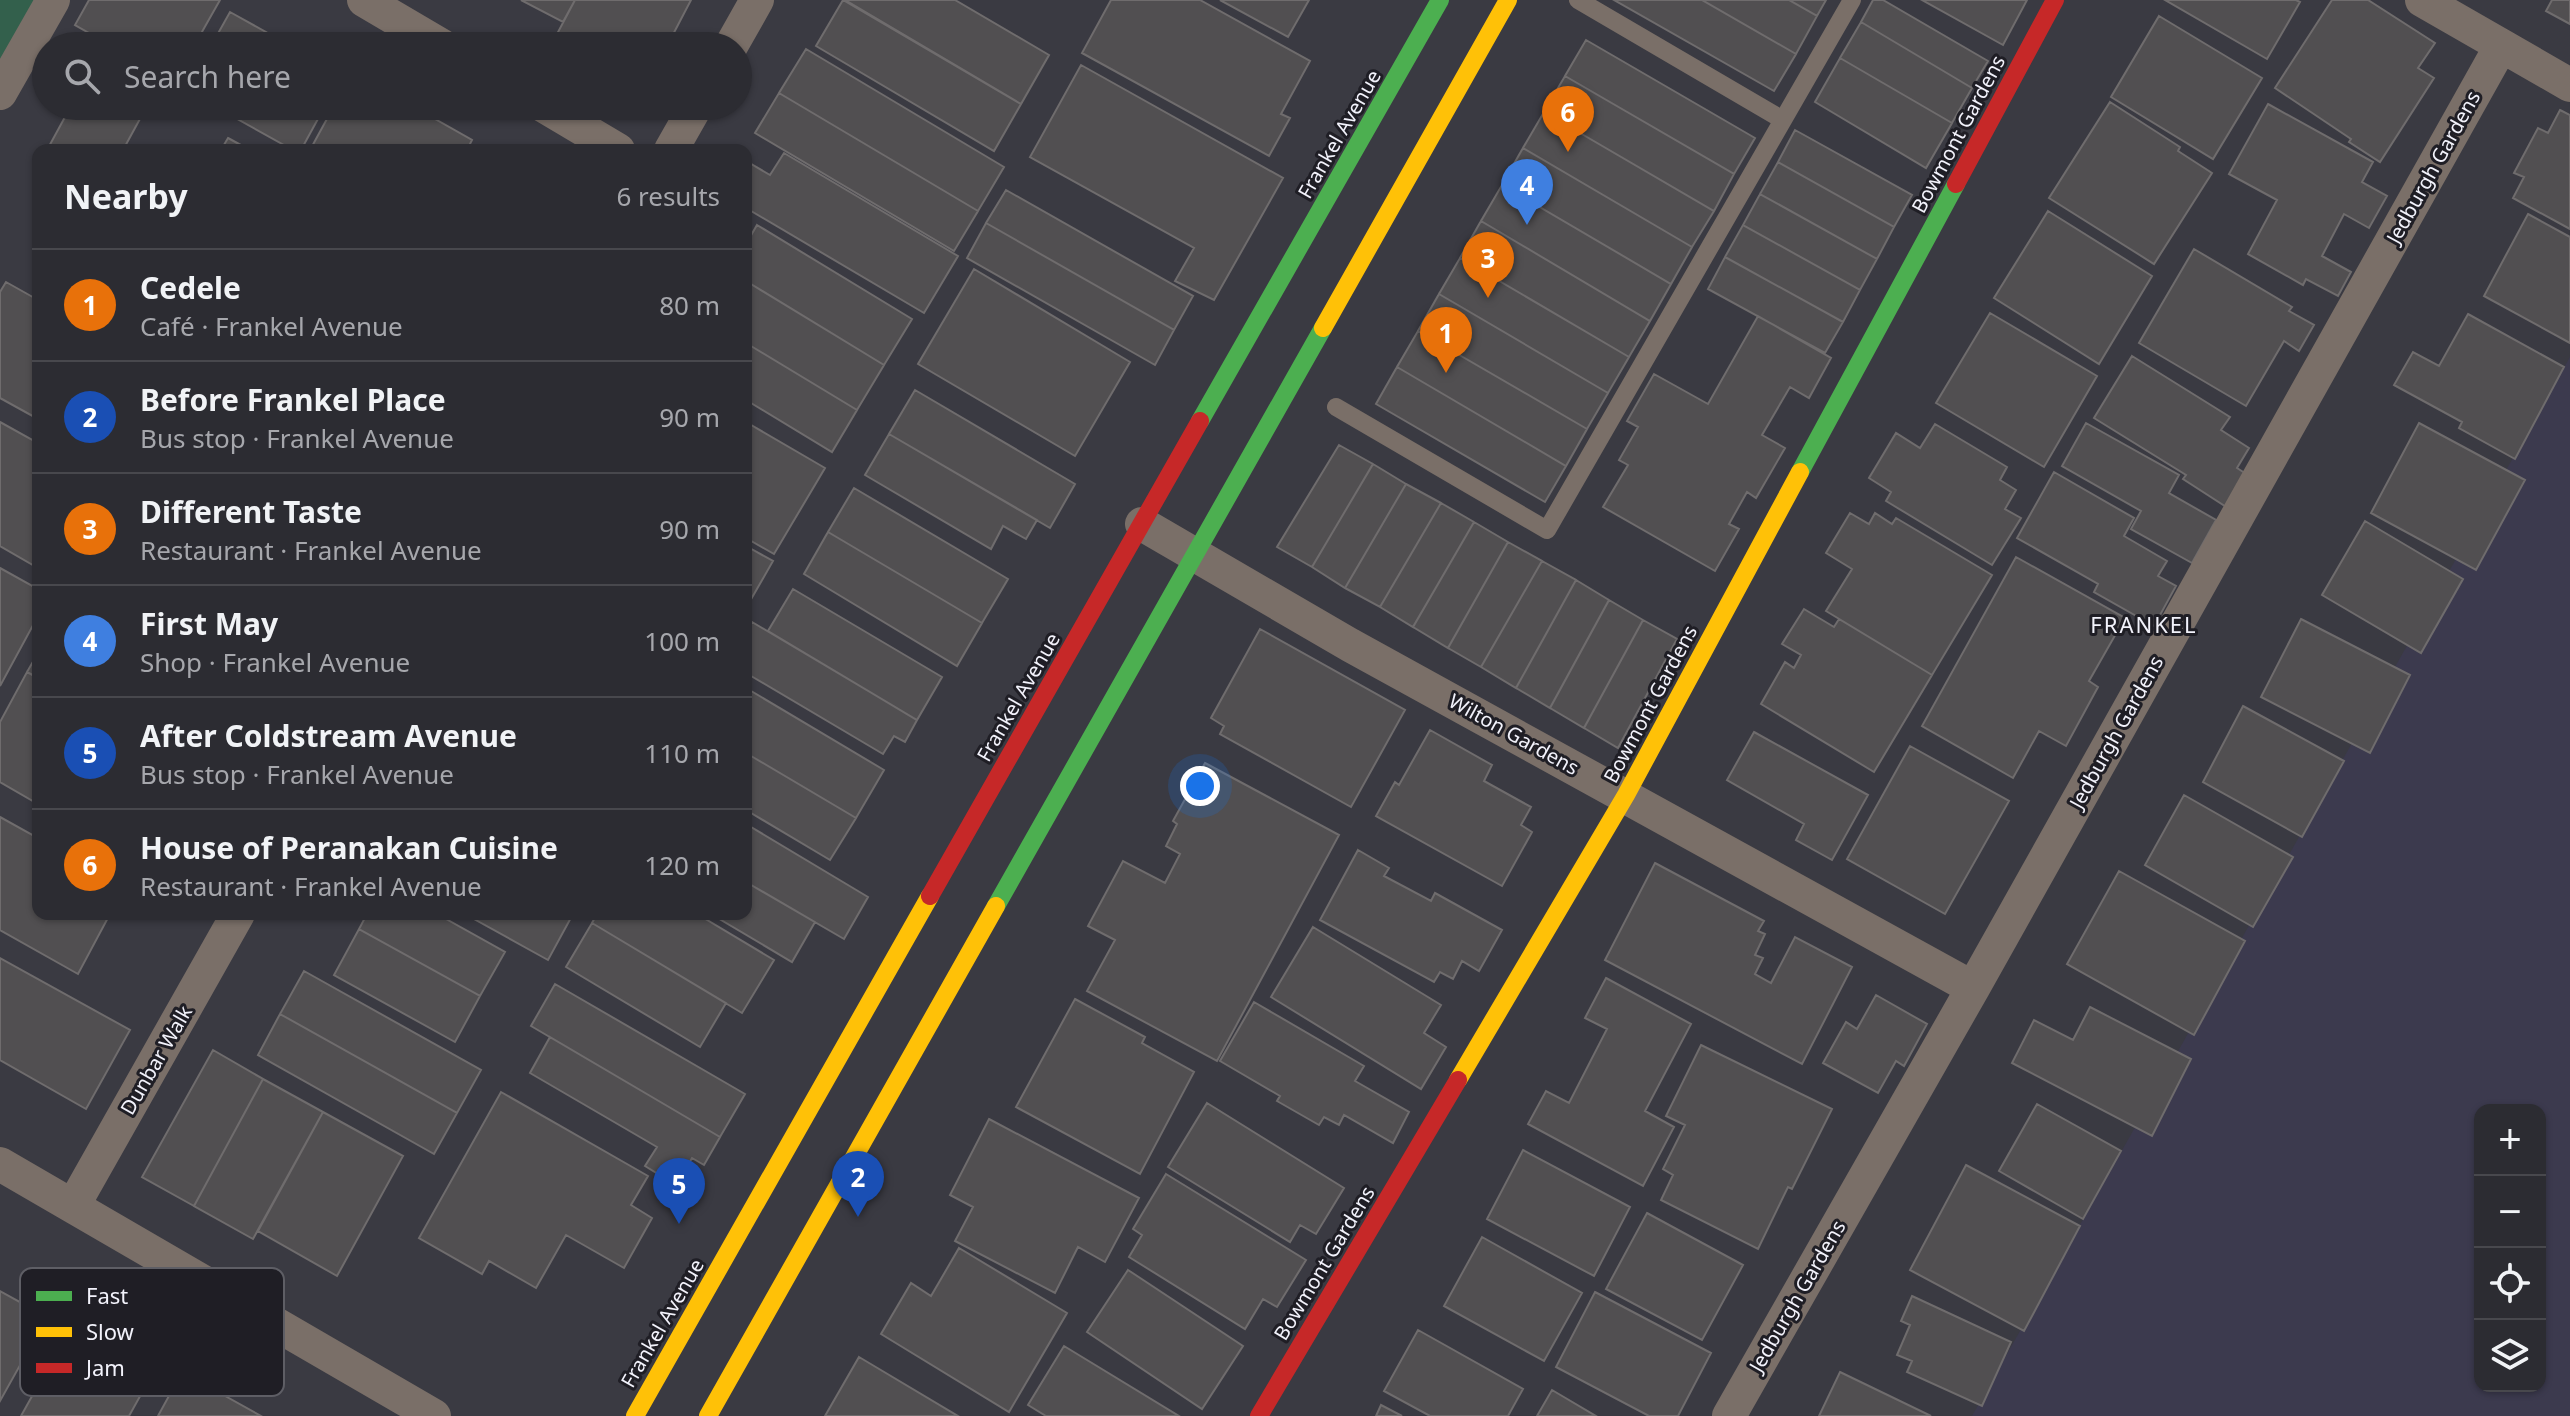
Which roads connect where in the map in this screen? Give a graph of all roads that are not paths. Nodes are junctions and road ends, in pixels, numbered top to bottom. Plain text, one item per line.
1 (53, 0) edge
2 (364, 0) edge
3 (757, 0) edge
4 (1440, 0) edge
5 (1508, 0) edge
6 (1578, 0) edge
7 (1852, 0) edge
8 (2055, 0) edge
9 (2422, 0) edge
10 (35, 32) edge
11 (418, 32) edge
12 (739, 32) edge
13 (32, 37) edge
14 (2501, 46) junction
15 (2570, 85) edge
16 (0, 93) edge
17 (568, 120) edge
18 (688, 120) edge
19 (1783, 120) junction
20 (608, 144) edge
21 (674, 144) edge
22 (1336, 407) dead end
23 (1142, 524) junction
24 (1195, 553) junction
25 (1626, 795) junction
26 (235, 920) edge
27 (1973, 988) junction
28 (0, 1164) edge
29 (73, 1206) junction
30 (180, 1268) edge
31 (284, 1329) edge
32 (434, 1416) edge
33 (635, 1416) edge
34 (708, 1416) edge
35 (1259, 1416) edge
36 (1729, 1416) edge

1 - 10 street
2 - 11 street
3 - 12 street
4 - 23 street, Frankel Avenue
5 - 24 street
6 - 19 lane
7 - 19 lane
8 - 25 street, Bowmont Gardens
9 - 14 street
13 - 16 street
14 - 15 street
14 - 27 street, Jedburgh Gardens
17 - 20 street
18 - 21 street
19 - 22 lane
23 - 24 street, Wilton Gardens
23 - 33 street, Frankel Avenue
24 - 25 street, Wilton Gardens
24 - 34 street
25 - 27 street, Wilton Gardens
25 - 35 street, Bowmont Gardens
26 - 29 street, Dunbar Walk
27 - 36 street, Jedburgh Gardens
28 - 29 street
29 - 30 street
31 - 32 street

